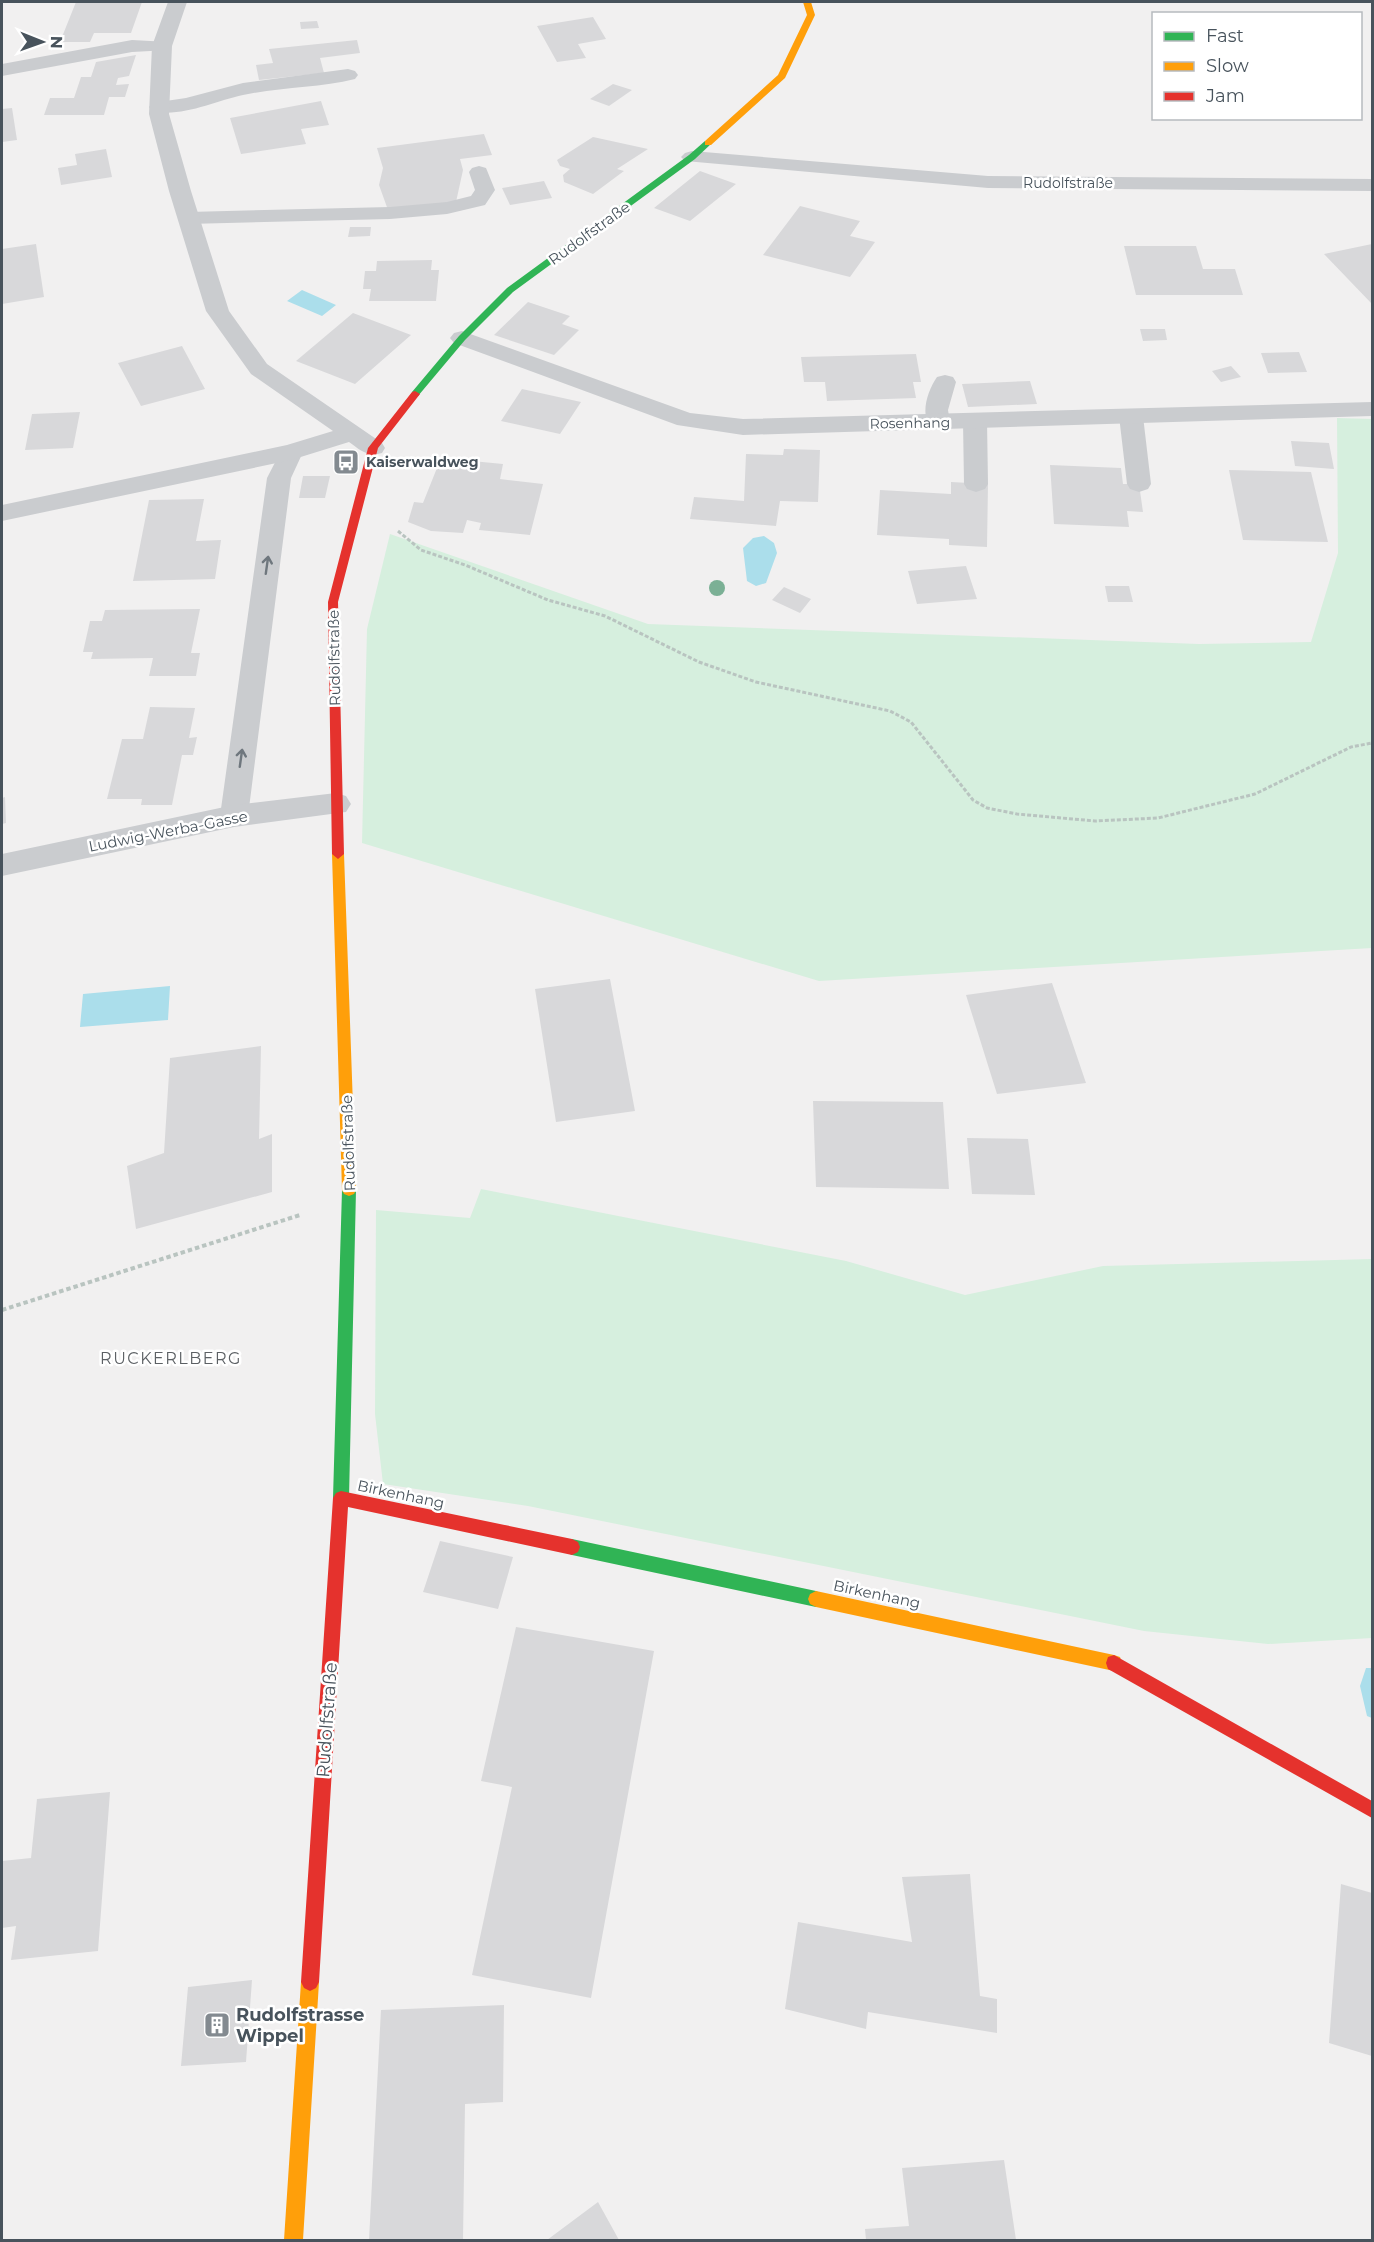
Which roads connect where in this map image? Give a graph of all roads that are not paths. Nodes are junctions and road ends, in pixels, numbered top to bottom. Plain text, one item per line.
1 (177, 2) edge
2 (807, 2) edge
3 (162, 46) junction
4 (2, 70) edge
5 (348, 75) dead end
6 (159, 107) junction
7 (692, 157) junction
8 (479, 172) dead end
9 (1372, 185) edge
10 (188, 219) junction
11 (462, 338) junction
12 (945, 382) dead end
13 (1372, 409) edge
14 (1131, 416) junction
15 (975, 421) junction
16 (938, 422) junction
17 (350, 434) junction
18 (373, 448) junction
19 (291, 452) junction
20 (976, 484) dead end
21 (1140, 484) dead end
22 (2, 513) edge
23 (336, 804) junction
24 (234, 816) junction
25 (2, 865) edge
26 (341, 1498) junction
27 (1372, 1810) edge
28 (293, 2241) edge

1 - 3 street
2 - 7 street, Rudolfstraße
3 - 4 lane
3 - 6 street
5 - 6 lane
6 - 10 street
7 - 9 street, Rudolfstraße
7 - 11 street, Rudolfstraße
8 - 10 lane
10 - 17 street
11 - 16 street, Rosenhang
11 - 18 street, Rudolfstraße
12 - 16 lane
13 - 14 street, Rosenhang
14 - 15 street, Rosenhang
14 - 21 lane
15 - 16 street, Rosenhang
15 - 20 lane
17 - 18 street
17 - 19 street
18 - 23 street, Rudolfstraße
19 - 22 street
24 -> 19 lane
23 - 24 street, Ludwig-Werba-Gasse
23 - 26 street, Rudolfstraße
24 - 25 street, Ludwig-Werba-Gasse
26 - 27 street, Birkenhang
26 - 28 street, Rudolfstraße

